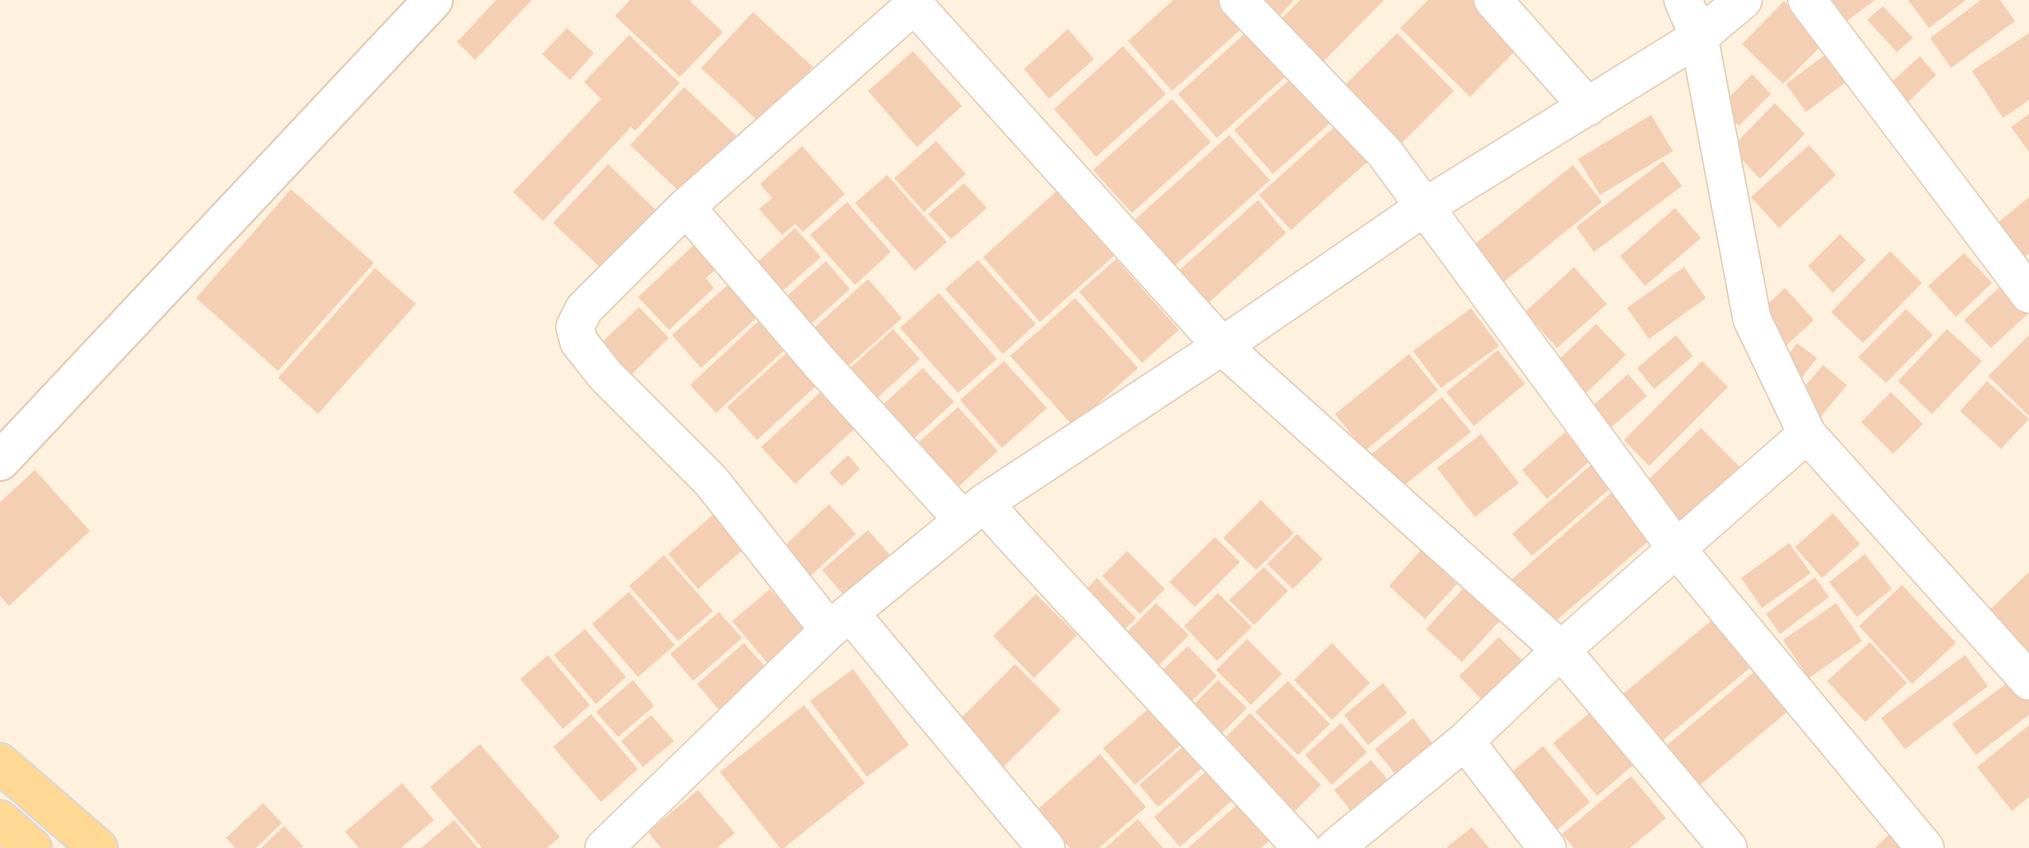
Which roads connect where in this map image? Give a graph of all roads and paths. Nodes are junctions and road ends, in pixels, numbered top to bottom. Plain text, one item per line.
1 (433, 0) edge
2 (1238, 0) edge
3 (1493, 0) edge
4 (1683, 0) edge
5 (1743, 0) edge
6 (1807, 0) edge
7 (912, 2) edge
8 (1699, 37) junction
9 (1588, 107) junction
10 (685, 207) junction
11 (1423, 208) junction
12 (2029, 294) edge
13 (1222, 346) junction
14 (1807, 435) junction
15 (0, 461) edge
16 (974, 511) junction
17 (1676, 548) junction
18 (840, 622) junction
19 (1561, 650) junction
20 (2029, 681) edge
21 (1465, 741) junction
22 (0, 763) edge
23 (0, 820) edge
24 (32, 848) edge
25 (98, 848) edge
26 (604, 848) edge
27 (1046, 848) edge
28 (1302, 848) edge
29 (1335, 848) edge
30 (1547, 848) edge
31 (1728, 848) edge
32 (1924, 848) edge

1 - 15 street
2 - 11 street
3 - 9 street
4 - 8 street
5 - 8 street
6 - 12 street
7 - 10 street
7 - 13 street
8 - 9 street
8 - 14 street
9 - 11 street
10 - 16 street
10 - 18 street
11 - 13 street
11 - 17 street
13 - 16 street
13 - 19 street
14 - 17 street
14 - 20 street
16 - 18 street
16 - 28 street
17 - 19 street
17 - 32 street
18 - 26 street
18 - 27 street
19 - 21 street
19 - 31 street
21 - 29 street
21 - 30 street
22 - 25 main road
23 - 24 main road

